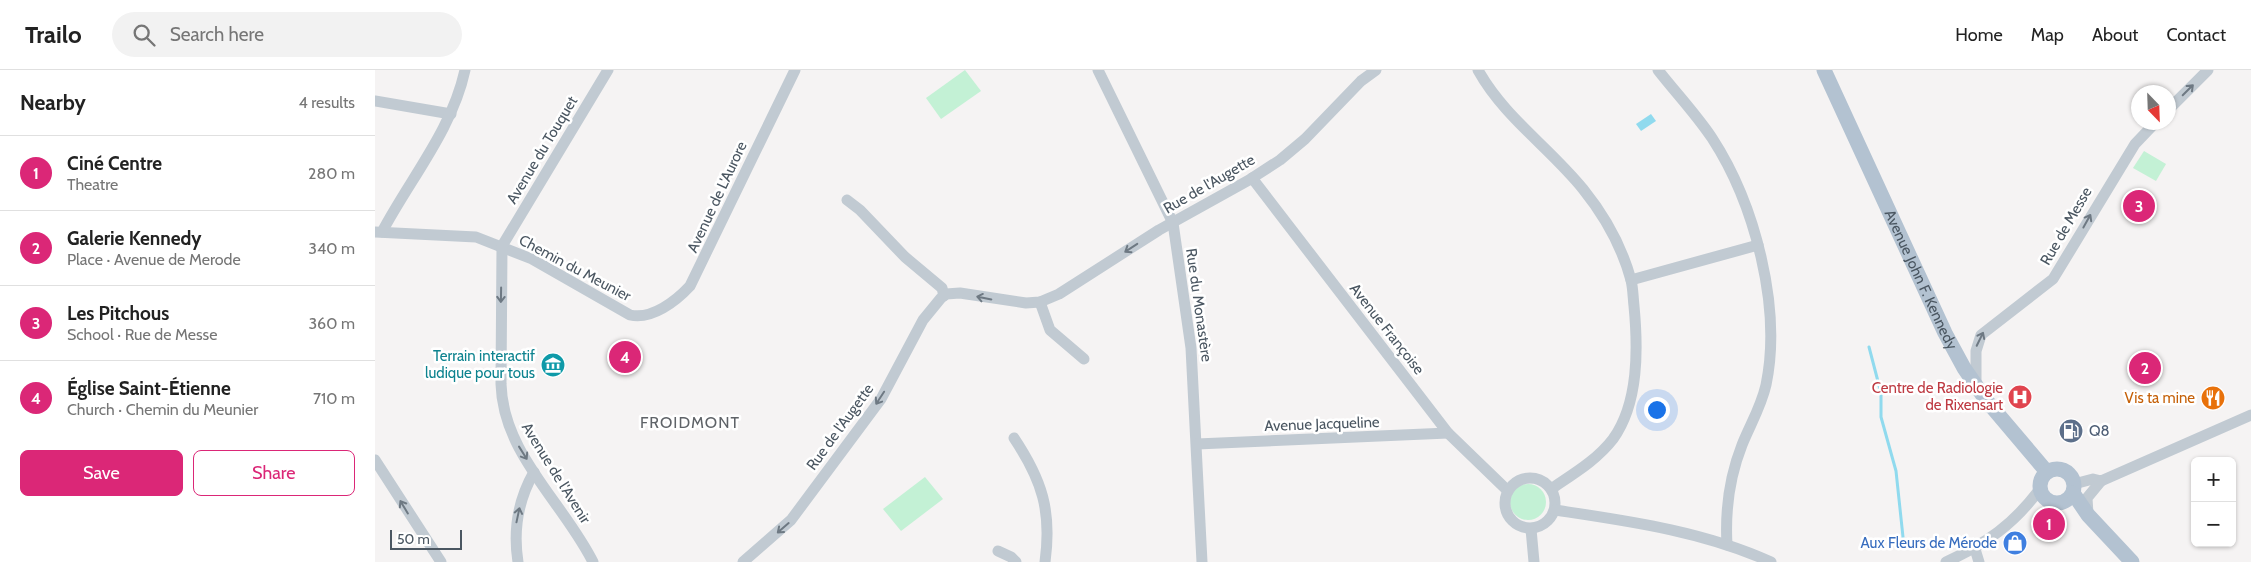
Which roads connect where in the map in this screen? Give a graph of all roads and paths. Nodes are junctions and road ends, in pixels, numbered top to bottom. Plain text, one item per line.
1 (465, 70) edge
2 (608, 70) edge
3 (795, 70) edge
4 (1098, 70) edge
5 (1376, 70) edge
6 (1478, 70) edge
7 (1658, 70) edge
8 (1824, 70) edge
9 (2208, 70) edge
10 (375, 101) edge
11 (2176, 103) edge
12 (451, 114) junction
13 (2148, 130) edge
14 (1252, 178) junction
15 (847, 200) dead end
16 (1173, 223) junction
17 (379, 232) edge
18 (502, 246) junction
19 (1758, 246) junction
20 (1631, 280) junction
21 (944, 296) junction
22 (1040, 302) junction
23 (643, 314) joint
24 (1084, 359) dead end
25 (1976, 386) junction
26 (2251, 415) edge
27 (1448, 433) junction
28 (1014, 438) dead end
29 (1197, 444) junction
30 (375, 460) edge
31 (534, 472) junction
32 (2047, 472) junction
33 (2101, 481) junction
34 (2073, 488) junction
35 (1551, 489) junction
36 (2040, 489) junction
37 (1508, 491) junction
38 (1555, 510) junction
39 (2088, 516) junction
40 (1531, 529) junction
41 (1727, 545) junction
42 (1975, 549) junction
43 (998, 551) dead end
44 (441, 562) edge
45 (518, 562) edge
46 (593, 562) edge
47 (743, 562) edge
48 (1016, 562) edge
49 (1045, 562) edge
50 (1202, 562) edge
51 (1534, 562) edge
52 (1771, 562) edge
53 (1946, 562) edge
54 (1979, 562) edge
55 (2132, 562) edge

1 - 12 street
2 - 18 street, Avenue du Touquet
3 - 23 street, Avenue de L'Aurore
4 - 16 street, Rue du Monastère
5 - 14 street, Rue de l'Augette
6 - 20 street
7 - 19 street
8 - 25 main road, Avenue John F. Kennedy
11 -> 9 street
10 - 12 street
12 - 17 street
25 -> 13 street, Rue de Messe
14 - 16 street, Rue de l'Augette
14 - 27 street, Avenue Françoise
15 - 21 street
16 -> 22 street, Rue de l'Augette
16 - 29 street, Rue du Monastère
17 - 18 street, Chemin du Meunier
18 - 23 street, Chemin du Meunier
18 -> 31 street, Avenue de l'Avenir
19 - 20 street
19 - 41 street
20 - 35 street
22 -> 21 street, Rue de l'Augette
21 -> 47 street, Rue de l'Augette
22 - 24 street
25 - 32 main road, Avenue John F. Kennedy
26 - 33 street
27 - 29 street, Avenue Jacqueline
27 - 37 street, Avenue Françoise
28 - 49 street
29 - 50 street, Rue du Monastère
44 -> 30 street
45 -> 31 street
31 - 46 street, Avenue de l'Avenir
32 - 34 main road
32 - 36 main road
33 - 34 street
33 - 39 street
34 - 36 main road
34 - 39 main road
35 - 37 street
35 - 38 street
36 - 42 street
37 - 40 street
38 - 40 street
38 - 41 street
39 - 55 main road
40 - 51 street
41 - 52 street
42 - 53 street
42 - 54 street
43 - 48 street

